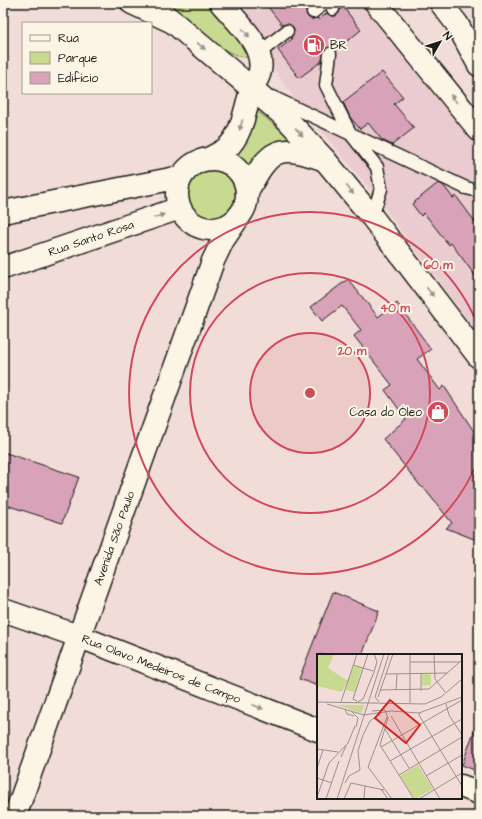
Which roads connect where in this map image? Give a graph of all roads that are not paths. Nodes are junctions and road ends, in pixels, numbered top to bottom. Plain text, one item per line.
1 (132, 3) edge
2 (150, 3) edge
3 (221, 3) edge
4 (376, 3) edge
5 (441, 3) edge
6 (331, 5) edge
7 (313, 12) dead end
8 (175, 23) junction
9 (457, 24) junction
10 (287, 31) dead end
11 (479, 52) edge
12 (259, 53) junction
13 (330, 54) dead end
14 (479, 65) edge
15 (252, 88) junction
16 (479, 130) edge
17 (350, 132) junction
18 (208, 159) junction
19 (325, 160) junction
20 (181, 177) junction
21 (479, 191) edge
22 (247, 192) junction
23 (180, 208) junction
24 (3, 212) edge
25 (240, 215) junction
26 (372, 216) junction
27 (196, 225) junction
28 (213, 261) junction
29 (3, 268) edge
30 (479, 357) edge
31 (3, 610) edge
32 (78, 636) junction
33 (317, 730) edge
34 (462, 786) edge
35 (479, 793) edge
36 (15, 816) edge

1 - 8 main road
2 - 8 main road
3 -> 12 main road
16 -> 4 main road
5 - 9 main road
6 - 7 lane
8 -> 15 main road
9 - 11 main road
9 - 14 main road
10 - 12 lane
12 - 15 main road
13 - 17 lane
15 - 17 lane
15 -> 18 main road
15 -> 19 main road
17 - 21 lane
17 - 26 lane
18 - 20 main road
18 - 22 main road
19 - 22 main road
19 -> 26 main road
20 - 23 main road
20 - 24 main road
22 - 25 main road
23 - 27 main road
29 -> 23 main road, Rua Santo Rosa
25 - 27 main road
25 - 28 main road, Avenida São Paulo
26 -> 30 main road
27 - 28 main road
28 - 32 main road, Avenida São Paulo
31 - 32 main road, Rua Olavo Medeiros de Campo
32 -> 33 main road, Rua Olavo Medeiros de Campo
32 - 36 main road, Avenida São Paulo
34 - 35 main road

